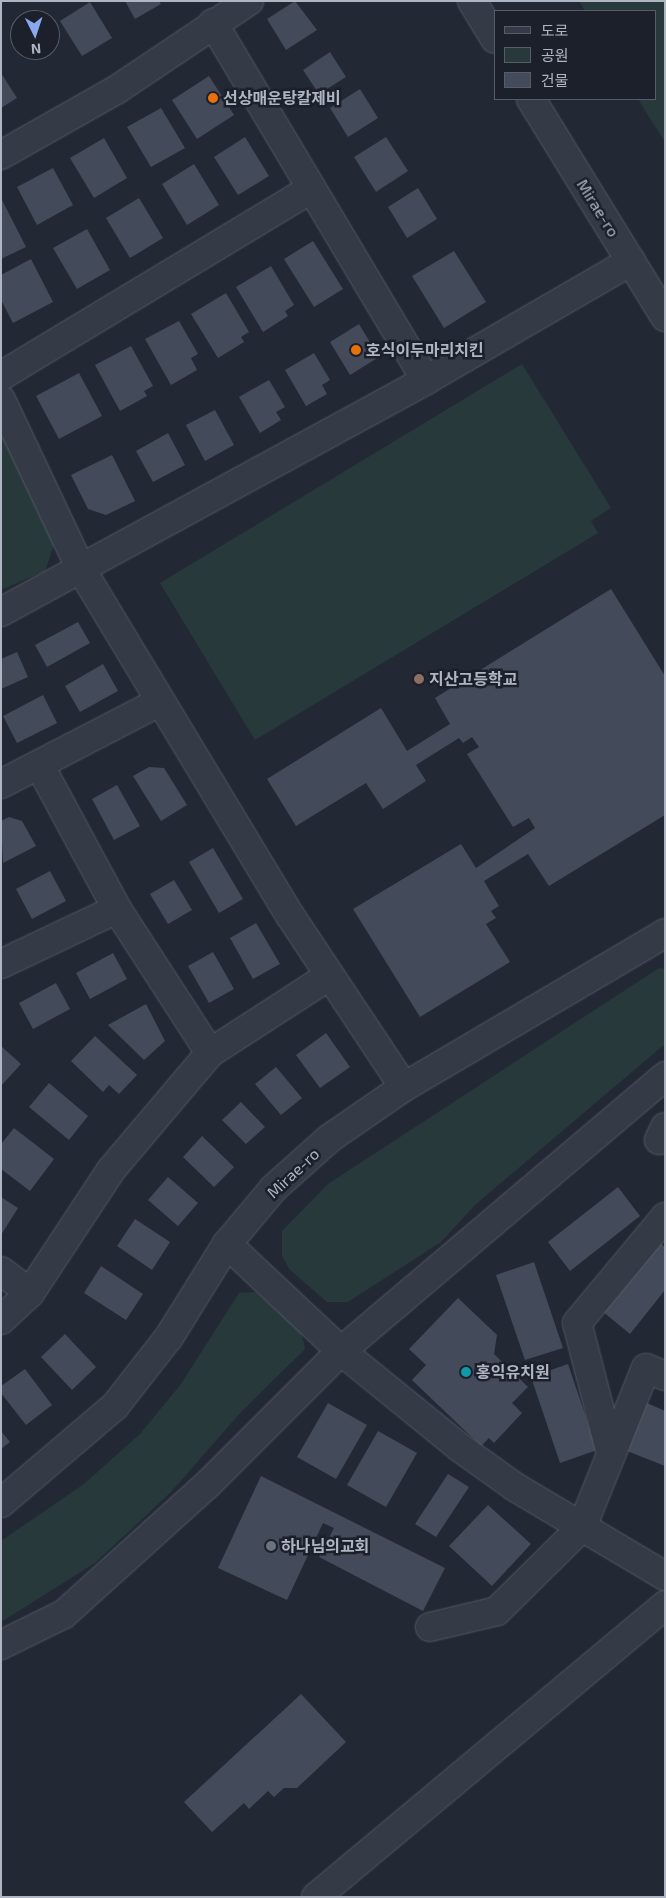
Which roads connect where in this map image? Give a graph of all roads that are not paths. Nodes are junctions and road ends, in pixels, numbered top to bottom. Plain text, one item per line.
1 (249, 1) edge
2 (472, 1) edge
3 (213, 23) junction
4 (493, 36) edge
5 (532, 100) edge
6 (1, 155) edge
7 (309, 190) junction
8 (630, 260) junction
9 (665, 317) edge
10 (1, 376) edge
11 (426, 380) junction
12 (1, 400) edge
13 (81, 569) junction
14 (1, 612) edge
15 (159, 702) junction
16 (40, 766) junction
17 (1, 784) edge
18 (117, 909) junction
19 (665, 932) edge
20 (1, 964) edge
21 (330, 976) junction
22 (210, 1053) junction
23 (665, 1076) edge
24 (404, 1087) junction
25 (665, 1217) edge
26 (227, 1244) junction
27 (1, 1271) edge
28 (30, 1293) junction
29 (1, 1320) edge
30 (340, 1351) junction
31 (665, 1376) edge
32 (611, 1454) junction
33 (1, 1503) edge
34 (582, 1527) junction
35 (665, 1576) edge
36 (665, 1605) edge
37 (430, 1628) dead end
38 (1, 1645) edge
39 (316, 1897) edge

1 - 3 street
2 - 4 street
3 - 6 street
3 - 7 street
5 - 8 street, Mirae-ro
7 - 10 street
7 - 11 street
8 - 9 street, Mirae-ro
8 - 11 street
11 - 13 street
12 - 13 street
13 - 14 street
13 - 15 street
15 - 16 street
15 - 21 street
16 - 17 street
16 - 18 street
18 - 20 street
18 - 22 street
19 - 24 street, Mirae-ro
21 - 22 street
21 - 24 street
22 - 28 street
23 - 30 street
24 - 26 street, Mirae-ro
25 - 32 street
26 - 30 street
26 - 33 street, Mirae-ro
27 - 28 street
28 - 29 street
30 - 34 street
30 - 38 street
31 - 32 street
32 - 34 street
34 - 35 street
34 - 37 street
36 - 39 street

